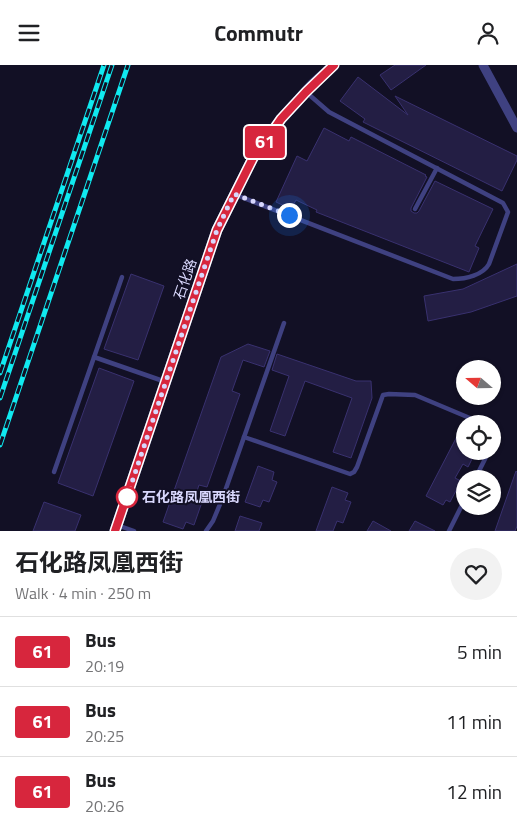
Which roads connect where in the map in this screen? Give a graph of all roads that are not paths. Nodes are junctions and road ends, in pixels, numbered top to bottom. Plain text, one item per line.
1 (334, 65) edge
2 (483, 65) edge
3 (306, 92) junction
4 (517, 128) edge
5 (437, 168) junction
6 (234, 194) junction
7 (415, 209) dead end
8 (122, 277) dead end
9 (284, 323) dead end
10 (94, 357) junction
11 (166, 382) junction
12 (463, 415) edge
13 (244, 437) junction
14 (54, 472) dead end
15 (457, 515) edge
16 (116, 528) edge
17 (134, 531) edge
18 (206, 531) edge
19 (449, 531) edge

1 - 3 street, 石化路
2 - 4 street
3 - 5 lane
3 - 6 street, 石化路
5 - 6 lane
5 - 7 lane
6 - 11 street, 石化路
8 - 10 lane
9 - 13 lane
10 - 11 lane
10 - 14 lane
11 - 16 street, 石化路
12 - 13 lane
13 - 18 lane
15 - 19 lane
16 - 17 lane

